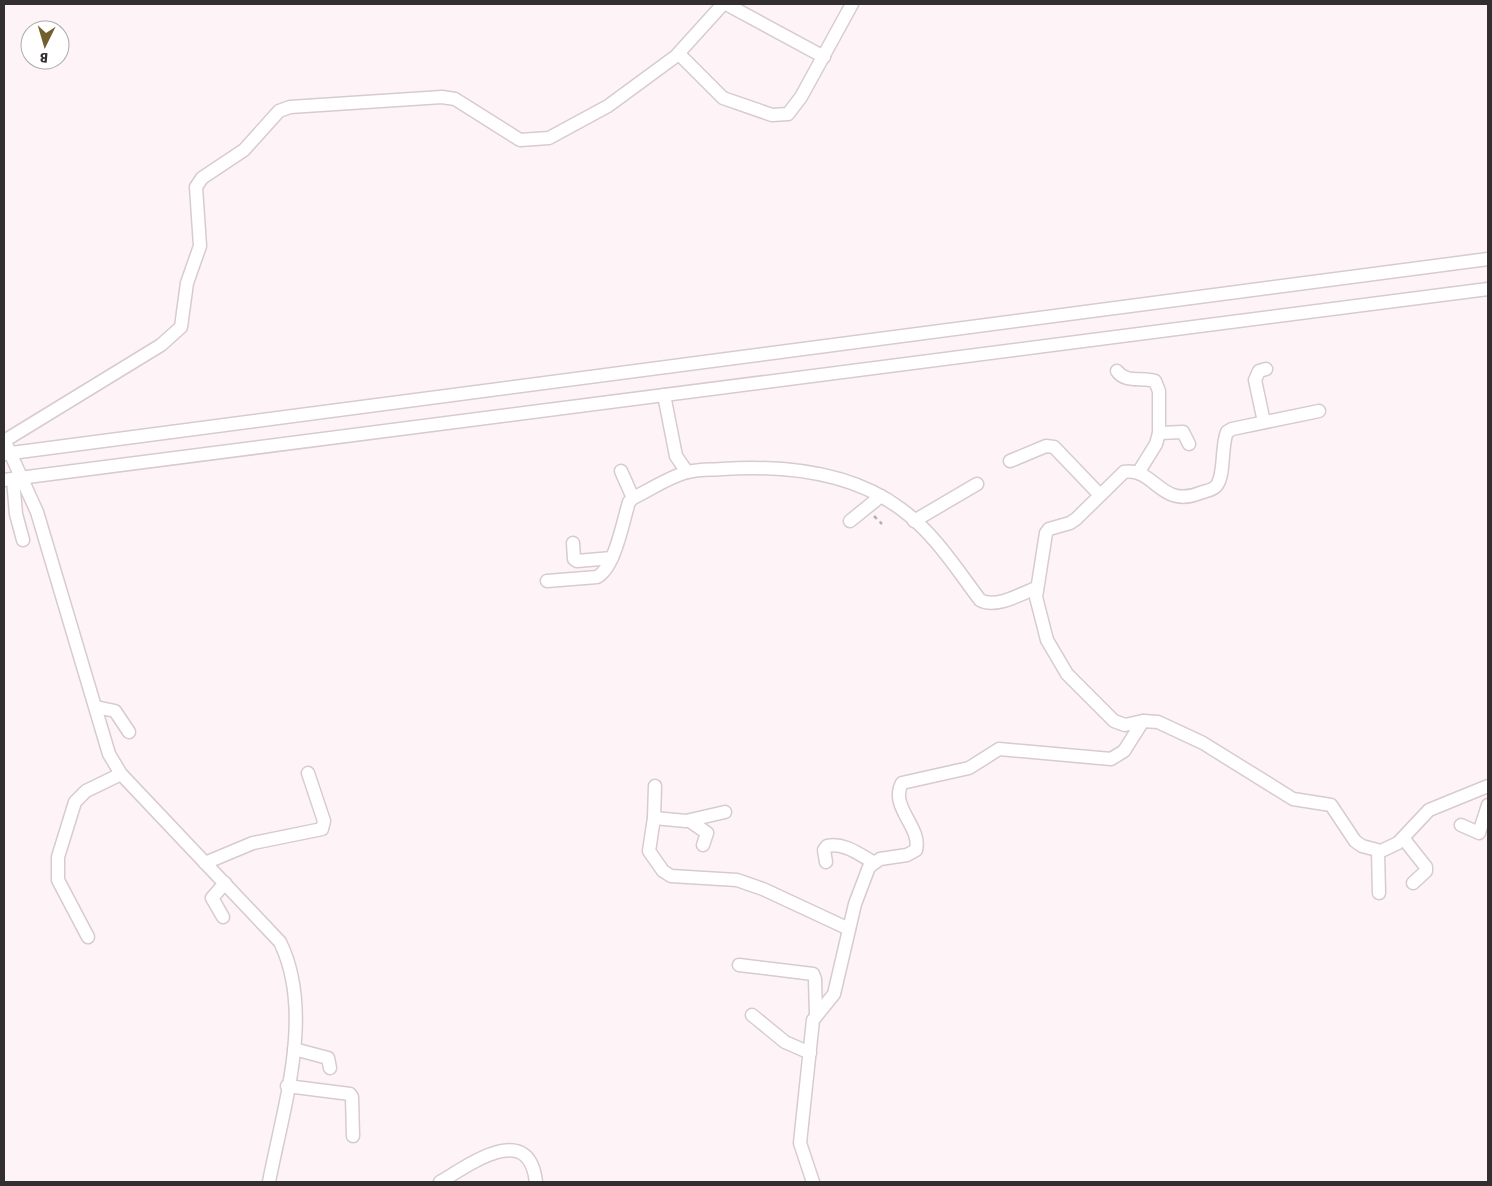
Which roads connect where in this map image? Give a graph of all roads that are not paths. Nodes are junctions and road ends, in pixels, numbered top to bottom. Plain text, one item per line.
1 (725, 4) edge
2 (852, 4) edge
3 (679, 54) junction
4 (824, 57) junction
5 (1488, 259) edge
6 (1488, 289) edge
7 (1266, 368) dead end
8 (1117, 371) dead end
9 (664, 396) junction
10 (1319, 411) dead end
11 (1264, 422) junction
12 (1159, 433) junction
13 (4, 441) edge
14 (1189, 444) dead end
15 (7, 454) edge
16 (1010, 460) dead end
17 (621, 471) dead end
18 (688, 472) junction
19 (1138, 472) junction
20 (9, 479) edge
21 (977, 484) dead end
22 (1100, 495) junction
23 (881, 496) junction
24 (633, 498) junction
25 (850, 521) dead end
26 (914, 521) junction
27 (23, 540) dead end
28 (573, 543) dead end
29 (612, 558) junction
30 (547, 581) dead end
31 (1036, 588) junction
32 (96, 707) junction
33 (1143, 721) junction
34 (129, 732) dead end
35 (308, 773) dead end
36 (121, 774) junction
37 (655, 786) dead end
38 (1488, 786) edge
39 (1488, 805) edge
40 (725, 812) dead end
41 (654, 818) junction
42 (690, 821) junction
43 (1461, 825) dead end
44 (1403, 838) junction
45 (703, 845) dead end
46 (1378, 851) junction
47 (826, 862) dead end
48 (873, 862) junction
49 (205, 863) junction
50 (224, 883) junction
51 (1413, 883) dead end
52 (1379, 893) dead end
53 (223, 916) dead end
54 (849, 929) junction
55 (88, 937) dead end
56 (739, 965) dead end
57 (816, 1015) junction
58 (752, 1016) dead end
59 (294, 1049) junction
60 (810, 1054) junction
61 (330, 1068) dead end
62 (287, 1086) junction
63 (353, 1136) dead end
64 (269, 1182) edge
65 (440, 1182) edge
66 (536, 1182) edge
67 (813, 1182) edge

1 - 3 street
1 - 4 street
2 - 4 street
3 - 4 street
3 - 13 street
5 - 15 street
6 - 9 street
7 - 11 street
8 - 12 street
9 - 18 street
9 - 20 street
10 - 11 street
11 - 19 street
12 - 14 street
12 - 19 street
13 - 15 street
15 - 20 street
16 - 22 street
17 - 24 street
18 - 23 street
18 - 24 street
19 - 22 street
20 - 27 street
20 - 32 street
21 - 26 street
22 - 31 street
23 - 25 street
23 - 26 street
24 - 29 street
26 - 31 street
28 - 29 street
29 - 30 street
31 - 33 street
32 - 34 street
32 - 36 street
33 - 46 street
33 - 48 street
35 - 49 street
36 - 49 street
36 - 55 street
37 - 41 street
38 - 44 street
39 - 43 street
40 - 42 street
41 - 42 street
41 - 54 street
42 - 45 street
44 - 46 street
44 - 51 street
46 - 52 street
47 - 48 street
48 - 54 street
49 - 50 street
50 - 53 street
50 - 59 street
54 - 57 street
56 - 57 street
57 - 60 street
58 - 60 street
59 - 61 street
59 - 62 street
60 - 67 street
62 - 63 street
62 - 64 street
65 - 66 street

